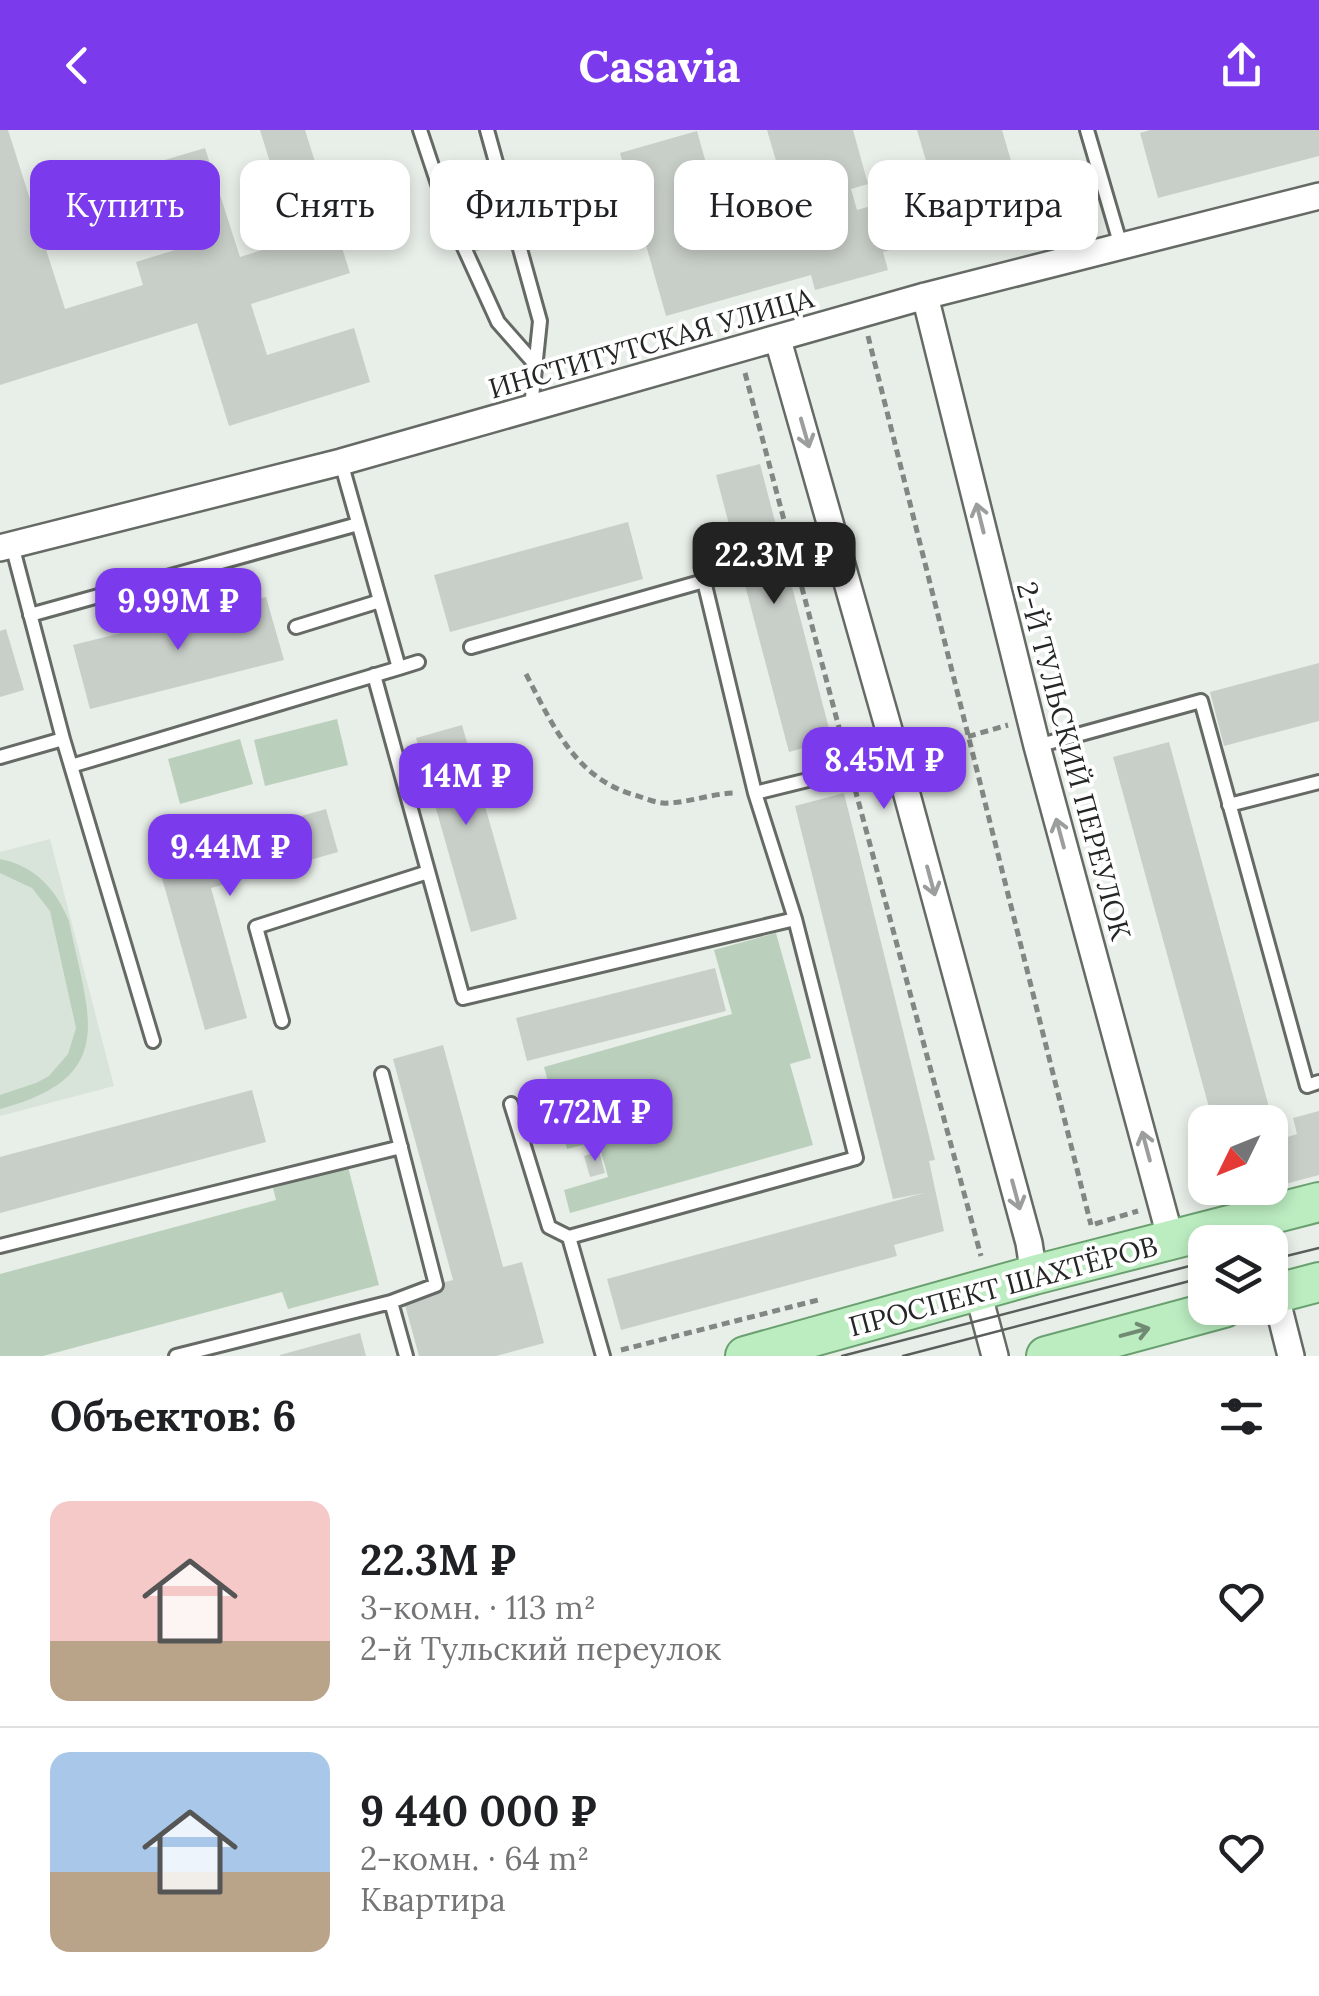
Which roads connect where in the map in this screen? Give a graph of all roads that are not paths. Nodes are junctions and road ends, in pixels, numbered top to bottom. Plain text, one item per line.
1 (420, 130) edge
2 (486, 130) edge
3 (1088, 130) edge
4 (1319, 196) edge
5 (1121, 246) junction
6 (925, 296) junction
7 (778, 340) junction
8 (535, 364) junction
9 (531, 407) junction
10 (342, 462) junction
11 (358, 524) junction
12 (6, 546) edge
13 (380, 601) junction
14 (30, 615) junction
15 (296, 627) dead end
16 (471, 647) dead end
17 (418, 662) dead end
18 (399, 668) junction
19 (374, 675) junction
20 (62, 739) junction
21 (1037, 746) junction
22 (0, 756) edge
23 (897, 758) junction
24 (71, 766) junction
25 (1319, 782) edge
26 (756, 793) junction
27 (1229, 805) junction
28 (428, 872) junction
29 (795, 919) junction
30 (282, 1021) dead end
31 (152, 1040) dead end
32 (382, 1074) dead end
33 (1319, 1082) edge
34 (510, 1104) dead end
35 (401, 1147) junction
36 (1319, 1202) edge
37 (1166, 1222) junction
38 (1201, 1225) edge
39 (1270, 1225) edge
40 (569, 1238) junction
41 (0, 1246) edge
42 (1032, 1259) junction
43 (1319, 1282) edge
44 (1288, 1285) edge
45 (978, 1292) junction
46 (392, 1302) junction
47 (1188, 1318) edge
48 (1282, 1325) edge
49 (176, 1356) edge
50 (406, 1356) edge
51 (602, 1356) edge
52 (745, 1356) edge
53 (995, 1356) edge
54 (1046, 1356) edge
55 (1290, 1356) edge

1 - 8 lane
2 - 8 lane
3 - 5 lane
4 - 5 street, ИНСТИТУТСКАЯ УЛИЦА
5 - 6 street, ИНСТИТУТСКАЯ УЛИЦА
6 - 7 street, ИНСТИТУТСКАЯ УЛИЦА
21 -> 6 street, 2-Й ТУЛЬСКИЙ ПЕРЕУЛОК
7 - 9 street, ИНСТИТУТСКАЯ УЛИЦА
7 -> 23 street
8 - 9 lane
9 - 10 street, ИНСТИТУТСКАЯ УЛИЦА
10 - 11 lane
10 - 12 street, ИНСТИТУТСКАЯ УЛИЦА
11 - 13 lane
11 - 14 lane
12 - 14 lane
13 - 15 lane
13 - 18 lane
14 - 20 lane
16 - 26 lane
17 - 18 lane
18 - 19 lane
19 - 24 lane
19 - 28 lane
20 - 22 lane
20 - 24 lane
21 - 27 lane
37 -> 21 street, 2-Й ТУЛЬСКИЙ ПЕРЕУЛОК
23 - 26 lane
23 -> 42 street
24 - 31 lane
25 - 27 lane
26 - 29 lane
27 - 33 lane
28 - 29 lane
28 - 30 lane
29 - 40 lane
32 - 35 lane
34 - 40 lane
35 - 41 lane
35 - 46 lane
36 - 39 main road, ПРОСПЕКТ ШАХТЁРОВ
37 - 38 main road, ПРОСПЕКТ ШАХТЁРОВ
37 - 42 main road, ПРОСПЕКТ ШАХТЁРОВ
40 - 51 lane
42 - 45 main road, ПРОСПЕКТ ШАХТЁРОВ
43 - 44 main road
45 - 52 main road, ПРОСПЕКТ ШАХТЁРОВ
45 - 53 street
46 - 49 lane
46 - 50 lane
54 -> 47 main road
48 - 55 street

